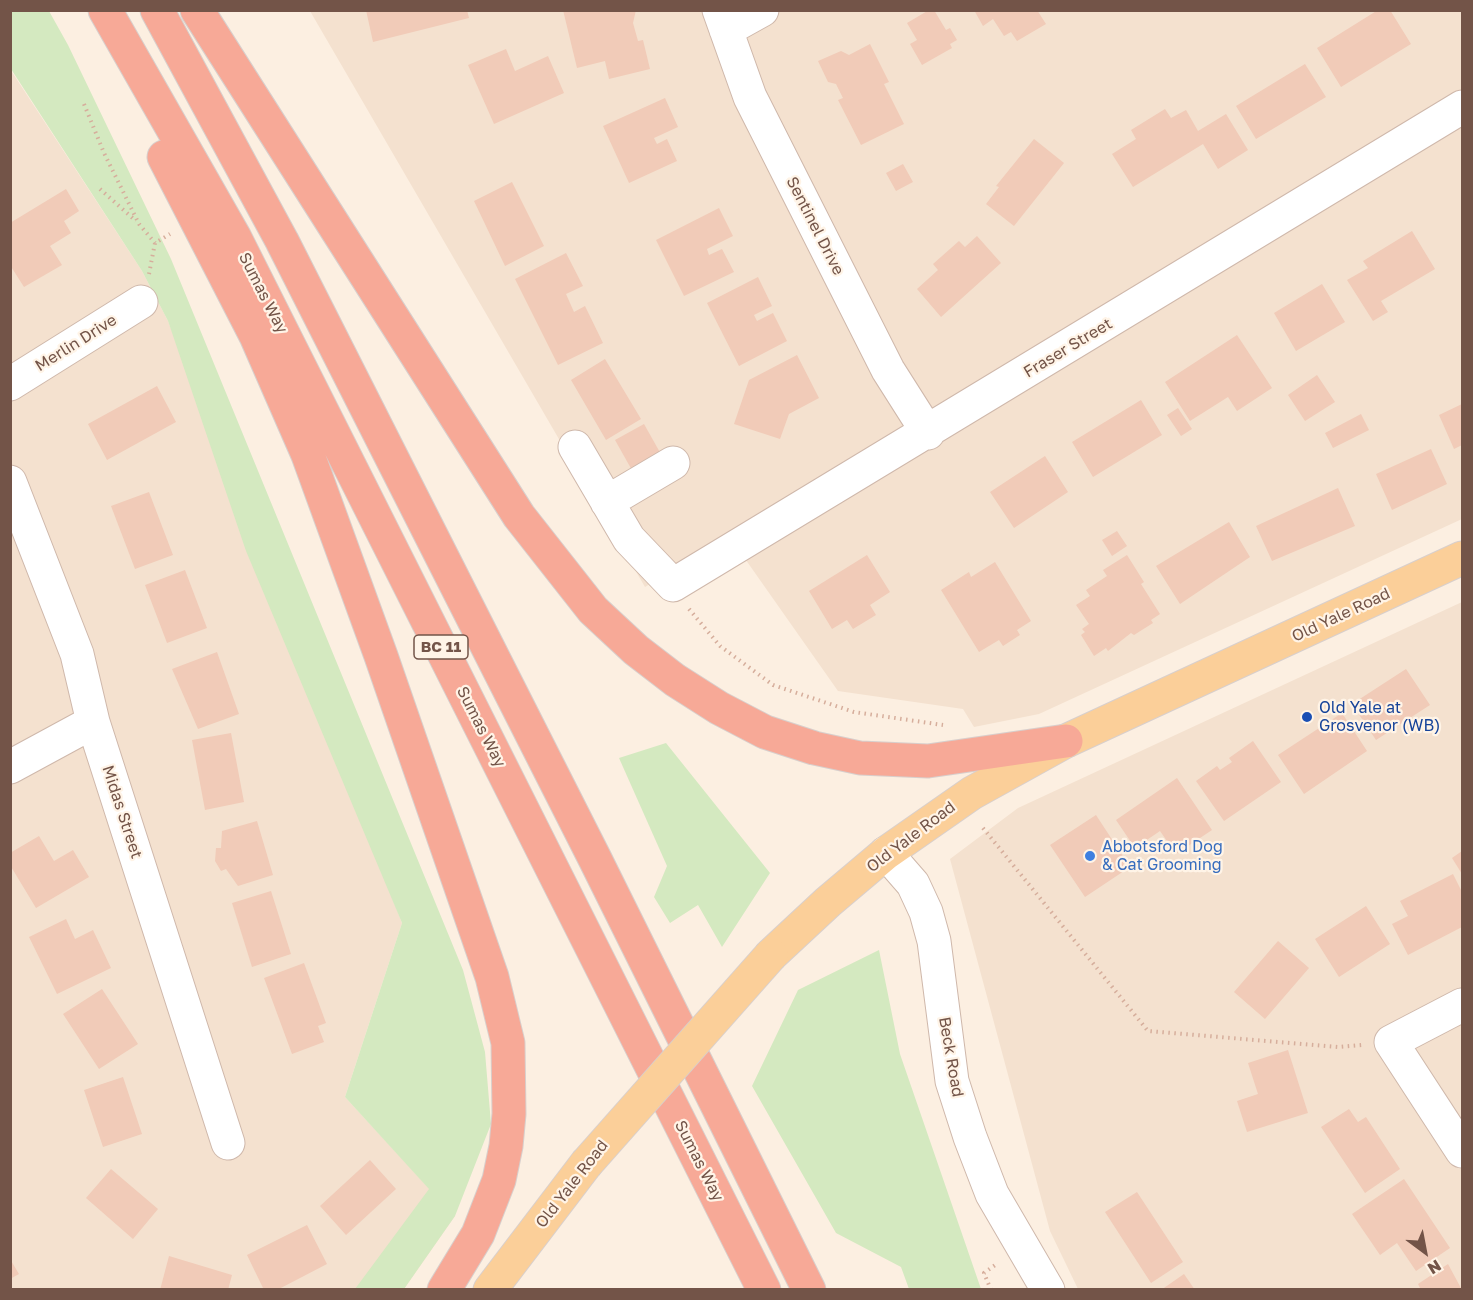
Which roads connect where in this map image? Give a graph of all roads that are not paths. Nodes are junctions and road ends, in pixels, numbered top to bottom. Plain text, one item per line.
1 (85, 10) edge
2 (105, 10) edge
3 (157, 10) edge
4 (197, 10) edge
5 (762, 10) edge
6 (723, 20) edge
7 (1462, 107) edge
8 (141, 302) road end
9 (10, 384) edge
10 (928, 433) junction
11 (575, 447) dead end
12 (673, 463) dead end
13 (10, 482) edge
14 (607, 502) junction
15 (1462, 558) edge
16 (93, 722) junction
17 (1066, 741) junction
18 (10, 767) edge
19 (886, 854) junction
20 (1462, 1005) edge
21 (228, 1143) dead end
22 (1462, 1151) edge
23 (444, 1290) edge
24 (490, 1290) edge
25 (764, 1290) edge
26 (809, 1290) edge
27 (1048, 1290) edge

1 - 23 highway
2 - 25 highway, Sumas Way / BC 11
3 - 26 highway, BC 11
4 - 17 highway
5 - 6 street
6 - 10 street, Sentinel Drive
7 - 10 street, Fraser Street
8 - 9 street, Merlin Drive
10 - 14 street, Fraser Street
11 - 14 street
12 - 14 street
13 - 16 street, Midas Street
15 - 17 main road, Old Yale Road
16 - 18 street
16 - 21 street, Midas Street
17 - 19 main road, Old Yale Road
19 - 24 main road, Old Yale Road, bridge
19 - 27 street, Beck Road
20 - 22 street

